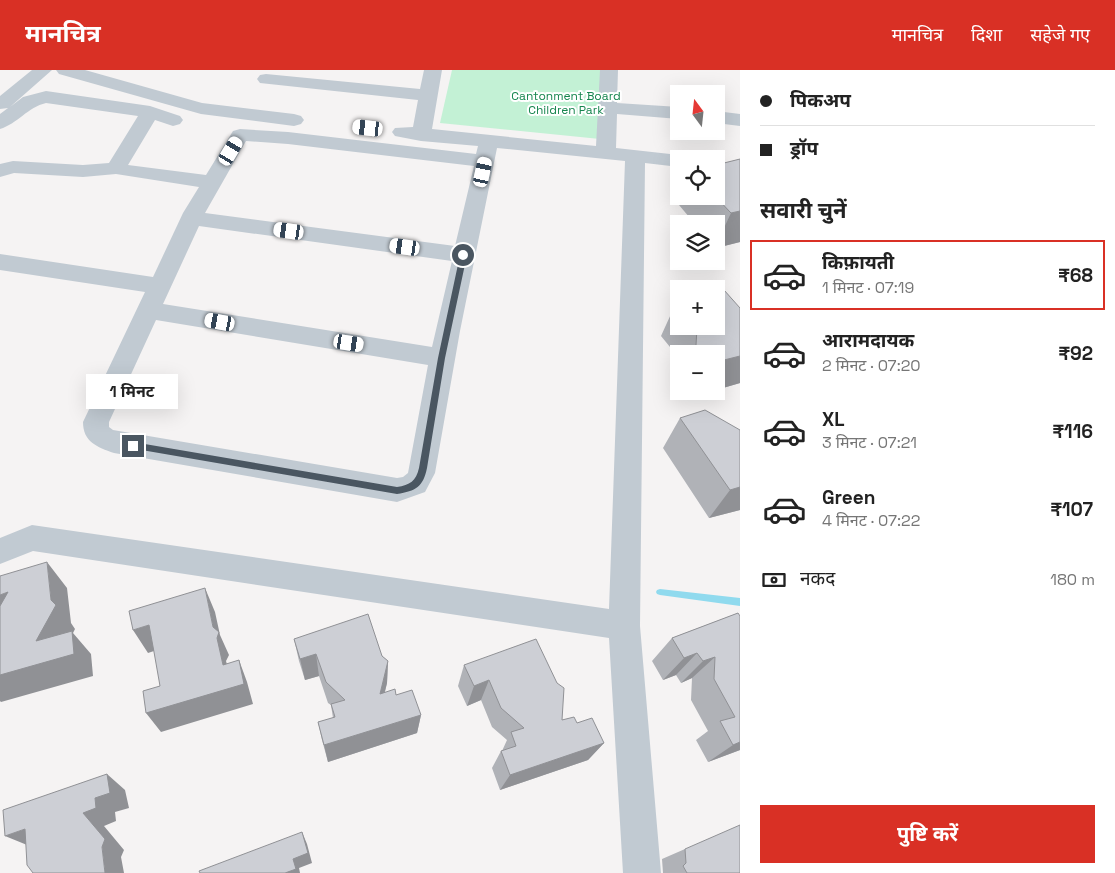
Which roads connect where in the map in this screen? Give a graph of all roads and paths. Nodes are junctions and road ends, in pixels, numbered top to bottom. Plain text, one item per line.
1 (43, 70) edge
2 (65, 70) edge
3 (433, 70) edge
4 (609, 70) edge
5 (314, 77) edge
6 (266, 79) dead end
7 (428, 96) junction
8 (0, 105) edge
9 (608, 108) junction
10 (150, 112) junction
11 (670, 112) edge
12 (725, 118) edge
13 (740, 120) edge
14 (310, 122) dead end
15 (0, 123) edge
16 (203, 126) dead end
17 (383, 130) dead end
18 (421, 135) junction
19 (487, 151) junction
20 (606, 153) junction
21 (635, 156) junction
22 (670, 160) edge
23 (119, 168) junction
24 (0, 171) edge
25 (212, 182) junction
26 (192, 218) junction
27 (463, 255) junction
28 (0, 262) edge
29 (159, 286) junction
30 (148, 310) junction
31 (442, 358) junction
32 (0, 551) edge
33 (624, 626) junction
34 (642, 873) edge

1 - 8 street
2 - 14 street
3 - 7 street
4 - 9 street
5 - 6 street
5 - 7 street
7 - 18 street
9 - 11 street
9 - 20 street
10 - 15 street
10 - 16 street
10 - 23 street
12 - 13 street
17 - 18 street
18 - 19 street
19 - 20 street
19 - 25 street
19 - 27 street
20 - 21 street
21 - 22 street
21 - 33 street
23 - 24 street
23 - 25 street
25 - 26 street
26 - 27 street
26 - 29 street
27 - 31 street
28 - 29 street
29 - 30 street
30 - 31 street
30 - 31 street
32 - 33 street
33 - 34 street

